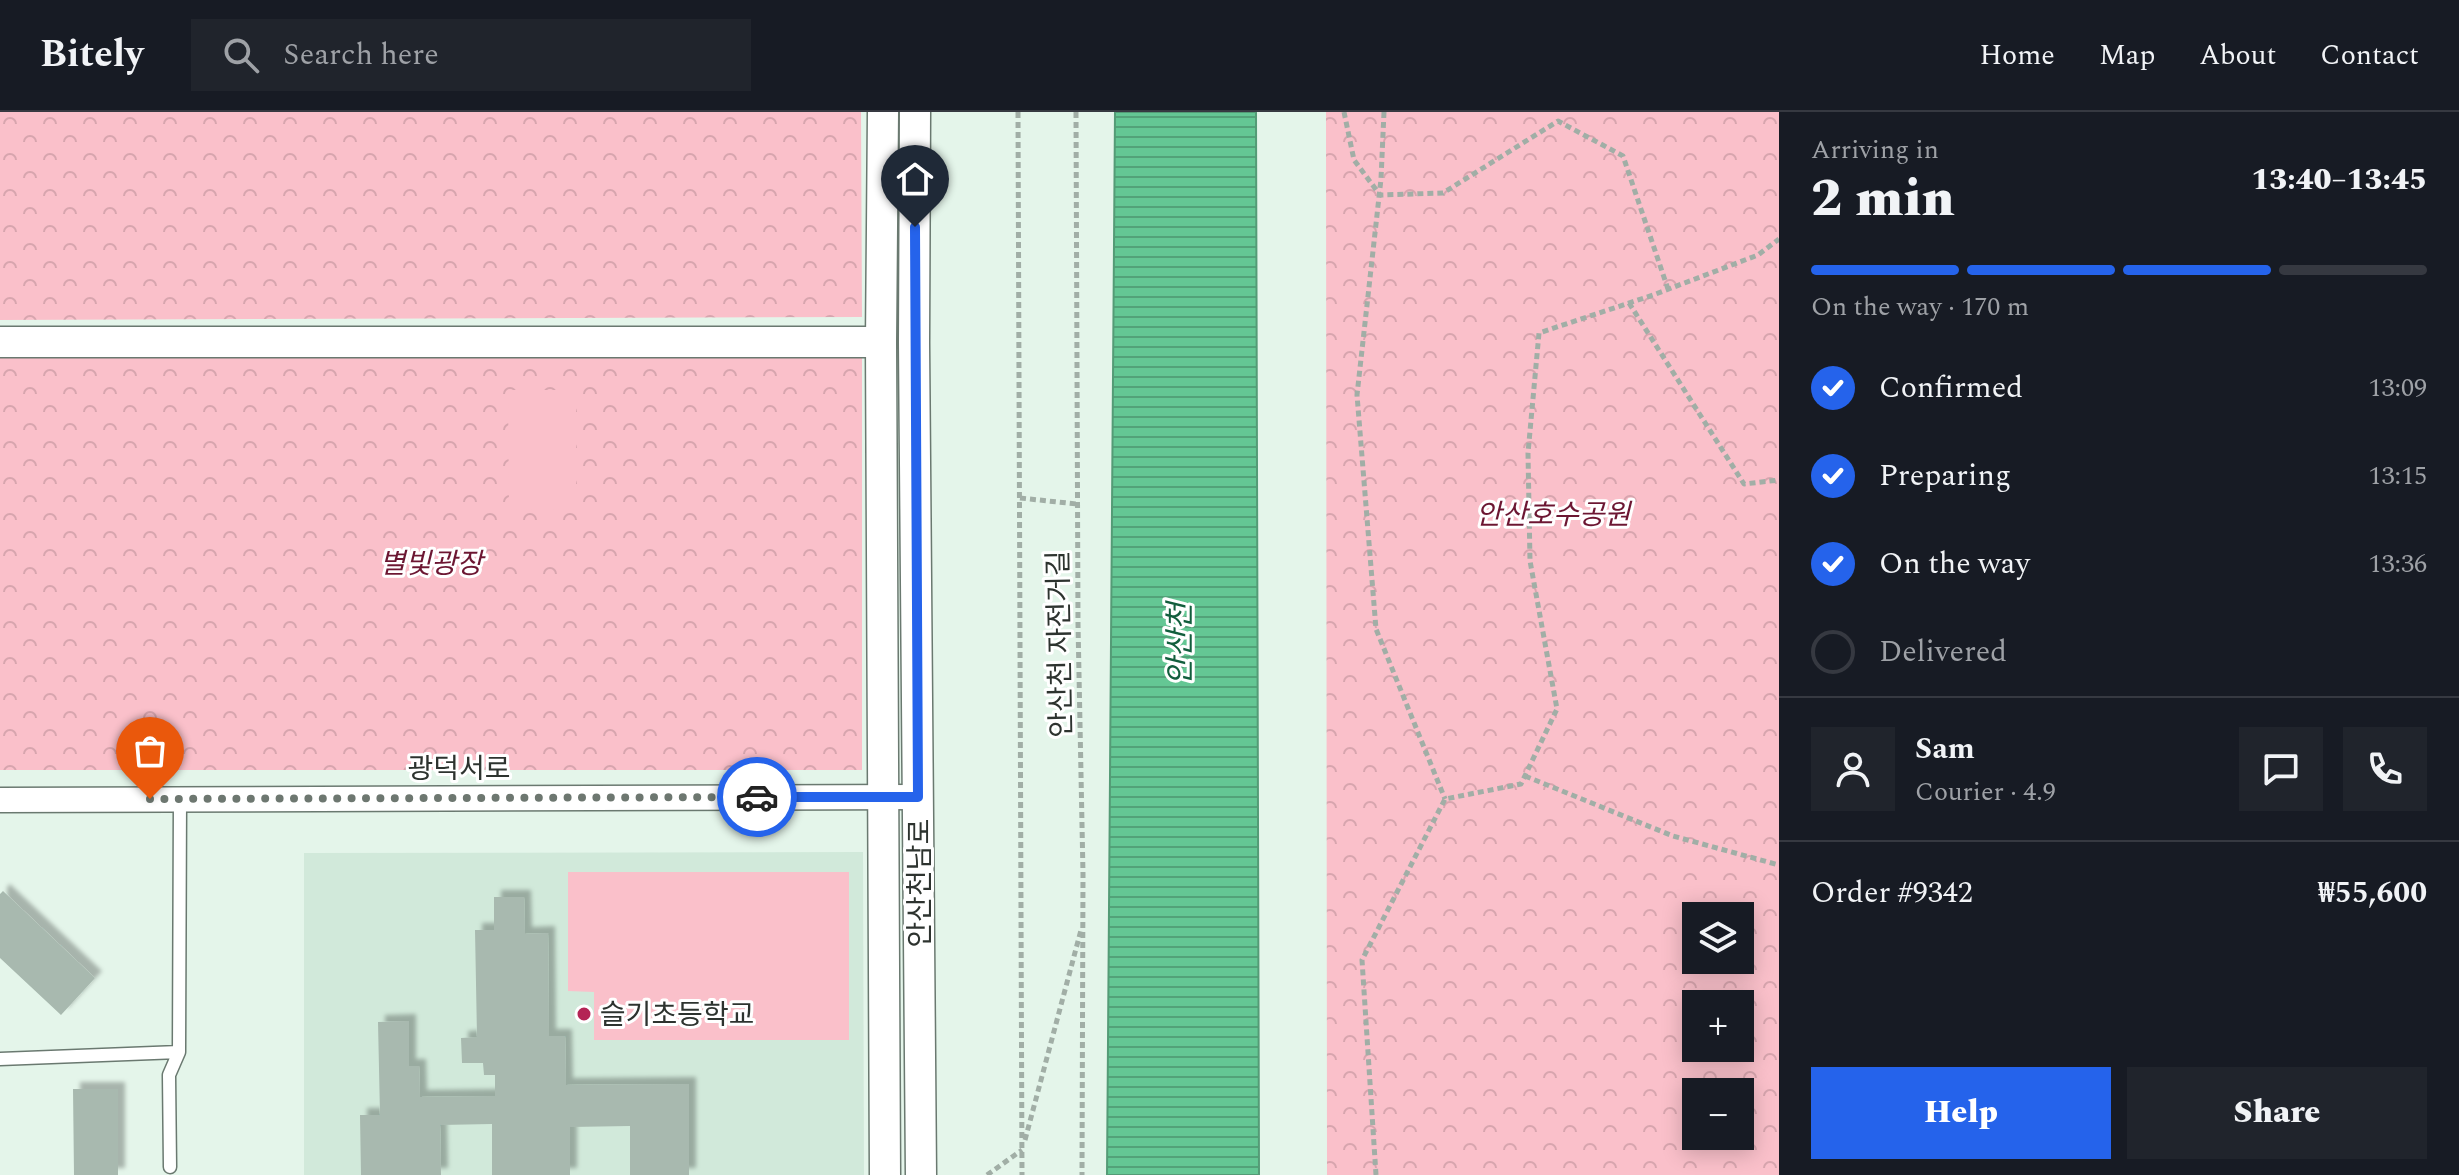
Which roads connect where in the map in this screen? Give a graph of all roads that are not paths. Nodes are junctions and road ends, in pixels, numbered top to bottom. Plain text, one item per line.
1 (883, 112) edge
2 (915, 112) edge
3 (0, 342) edge
4 (881, 342) junction
5 (884, 797) junction
6 (918, 797) junction
7 (180, 799) junction
8 (0, 800) edge
9 (179, 1052) junction
10 (0, 1059) edge
11 (170, 1167) dead end
12 (885, 1175) edge
13 (921, 1175) edge

1 - 4 street, 안산천남로
2 - 6 street, 안산천남로
3 - 4 street
4 - 5 street, 안산천남로
5 - 6 street, 광덕서로
5 - 7 street, 광덕서로
5 - 12 street, 안산천남로
6 - 13 street, 안산천남로
7 - 8 street, 광덕서로
7 - 9 lane
9 - 10 lane
9 - 11 lane

